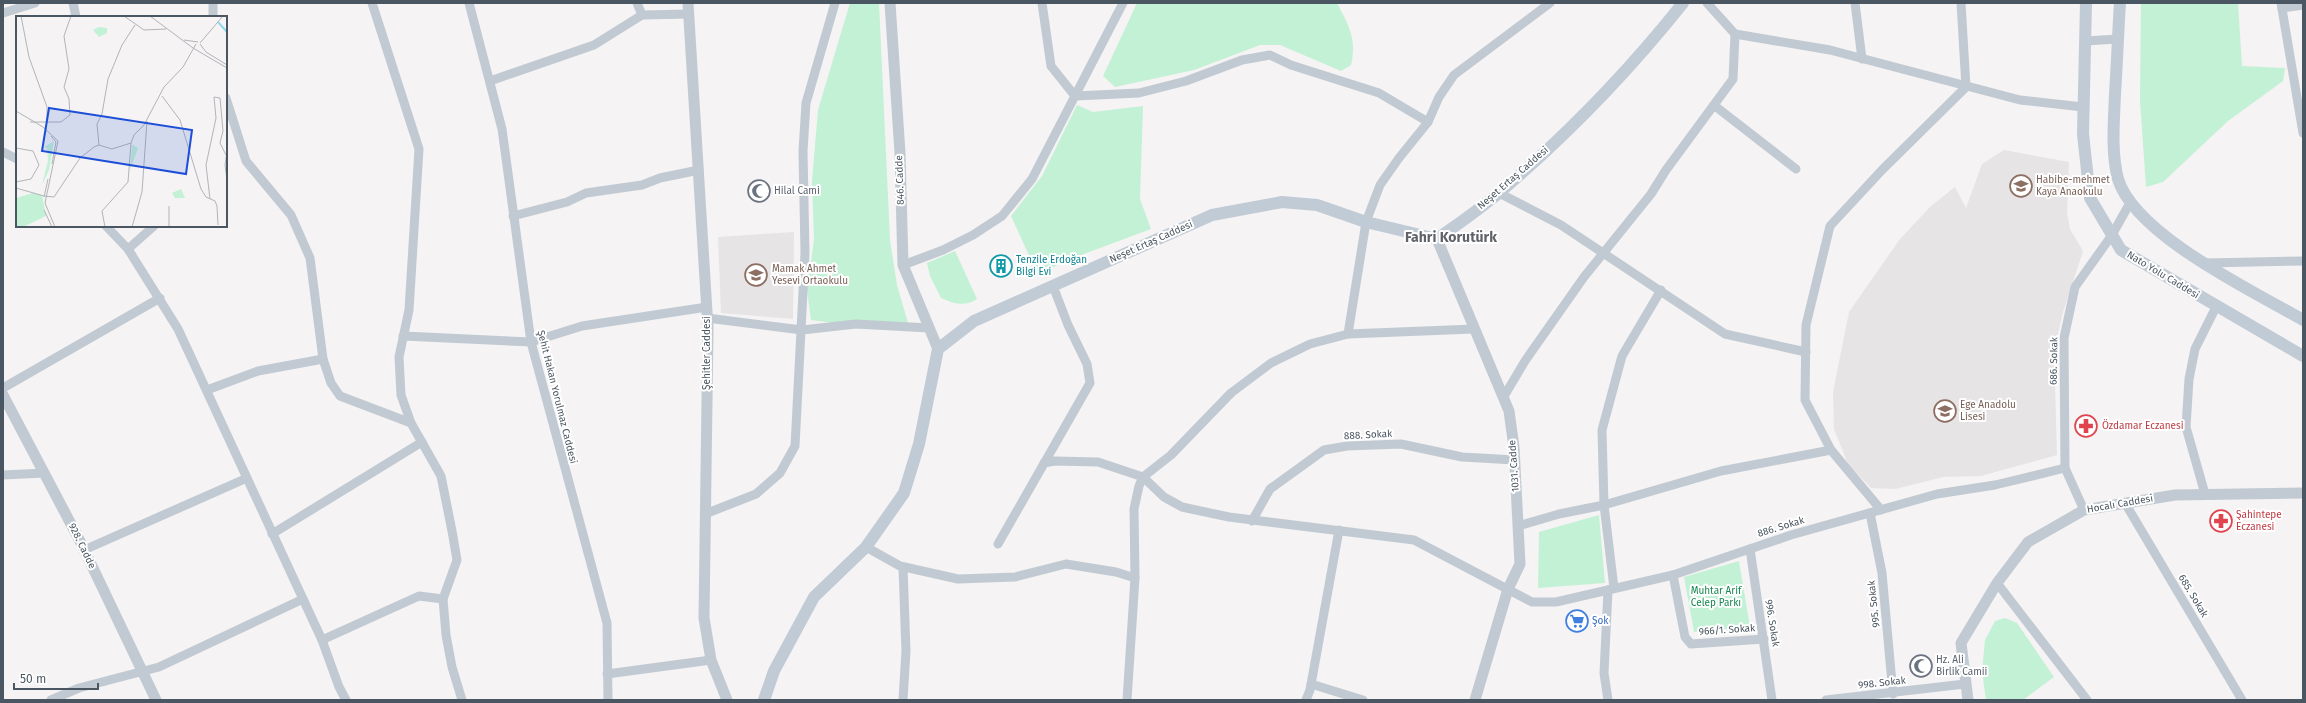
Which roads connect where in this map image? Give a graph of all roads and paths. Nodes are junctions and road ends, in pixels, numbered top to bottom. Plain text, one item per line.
1 (35, 3) edge
2 (73, 3) edge
3 (213, 3) edge
4 (372, 3) edge
5 (469, 3) edge
6 (637, 3) edge
7 (688, 3) edge
8 (835, 3) edge
9 (890, 3) edge
10 (1042, 3) edge
11 (1123, 3) edge
12 (1550, 3) edge
13 (1683, 3) edge
14 (1707, 3) edge
15 (1855, 3) edge
16 (1961, 3) edge
17 (2086, 3) edge
18 (2120, 3) edge
19 (2281, 5) edge
20 (2303, 5) edge
21 (3, 13) edge
22 (689, 14) junction
23 (642, 15) junction
24 (76, 16) edge
25 (213, 16) edge
26 (1735, 34) junction
27 (2118, 39) junction
28 (2085, 40) junction
29 (1862, 59) junction
30 (2299, 78) edge
31 (490, 81) junction
32 (1966, 87) junction
33 (1075, 96) junction
34 (227, 101) edge
35 (1715, 106) junction
36 (2083, 107) junction
37 (1428, 122) junction
38 (2303, 134) edge
39 (3, 152) edge
40 (16, 158) edge
41 (699, 170) junction
42 (1796, 170) dead end
43 (1499, 193) junction
44 (2131, 201) junction
45 (513, 216) junction
46 (1366, 222) junction
47 (107, 227) edge
48 (153, 227) edge
49 (2112, 235) junction
50 (1437, 239) junction
51 (128, 249) junction
52 (1604, 253) junction
53 (2303, 261) edge
54 (902, 264) junction
55 (2206, 264) junction
56 (1053, 286) junction
57 (1660, 290) junction
58 (160, 298) junction
59 (707, 307) junction
60 (2216, 307) junction
61 (707, 318) junction
62 (2303, 320) edge
63 (929, 328) junction
64 (802, 330) junction
65 (1474, 330) junction
66 (1348, 334) junction
67 (403, 336) junction
68 (531, 342) junction
69 (938, 349) junction
70 (1806, 352) junction
71 (2303, 356) edge
72 (322, 359) junction
73 (3, 388) edge
74 (207, 390) junction
75 (3, 395) edge
76 (1503, 398) junction
77 (412, 423) junction
78 (422, 442) junction
79 (1832, 450) junction
80 (1515, 460) junction
81 (1044, 464) junction
82 (2065, 468) junction
83 (45, 473) junction
84 (3, 475) edge
85 (247, 478) junction
86 (1143, 478) junction
87 (2205, 494) junction
88 (2303, 494) edge
89 (2125, 503) junction
90 (1604, 505) junction
91 (1881, 510) junction
92 (2084, 510) junction
93 (1870, 513) junction
94 (705, 514) junction
95 (1252, 521) junction
96 (1518, 526) junction
97 (1338, 530) junction
98 (272, 534) junction
99 (998, 544) dead end
100 (866, 547) junction
101 (1750, 549) junction
102 (84, 550) junction
103 (903, 567) junction
104 (1673, 575) junction
105 (1135, 578) junction
106 (1997, 583) junction
107 (1508, 589) junction
108 (1611, 589) junction
109 (303, 599) junction
110 (443, 599) junction
111 (1764, 639) junction
112 (322, 640) junction
113 (710, 660) junction
114 (142, 671) junction
115 (607, 674) junction
116 (1311, 684) junction
117 (1965, 684) junction
118 (1893, 694) junction
119 (51, 700) edge
120 (156, 700) edge
121 (346, 700) edge
122 (462, 700) edge
123 (608, 700) edge
124 (727, 700) edge
125 (764, 700) edge
126 (903, 700) edge
127 (1127, 700) edge
128 (1306, 700) edge
129 (1363, 700) edge
130 (1475, 700) edge
131 (1608, 700) edge
132 (1772, 700) edge
133 (1826, 700) edge
134 (1968, 700) edge
135 (2088, 700) edge
136 (2242, 700) edge

1 - 21 street
2 - 24 street
3 - 25 street
4 - 67 street
5 - 31 street, Şehit Hakan Yorulmaz Caddesi
6 - 23 street
7 - 22 street, Şehitler Caddesi
8 - 64 street
9 - 54 street, 846. Cadde
10 - 33 street
11 - 33 street
12 - 37 street
13 - 43 main road, Neşet Ertaş Caddesi
14 - 26 street
15 - 29 street
16 - 32 street
17 - 28 main road, Nato Yolu Caddesi
18 - 27 main road
19 - 20 street
19 - 30 street
22 - 23 street
22 - 41 street, Şehitler Caddesi
23 - 31 street
26 - 29 street
26 - 35 street
27 - 28 street
27 - 44 main road
28 - 36 main road, Nato Yolu Caddesi
29 - 32 street
30 - 38 street
31 - 45 street, Şehit Hakan Yorulmaz Caddesi
32 - 36 street
32 - 70 street
33 - 37 street
33 - 54 street
34 - 72 street
35 - 42 street
35 - 52 street
36 - 49 main road, Nato Yolu Caddesi
37 - 46 street
39 - 40 street
41 - 45 street
41 - 59 street, Şehitler Caddesi
43 - 50 main road, Neşet Ertaş Caddesi
43 - 52 street
44 - 49 street, 686. Sokak
44 - 55 main road
45 - 68 street, Şehit Hakan Yorulmaz Caddesi
46 - 50 main road, Neşet Ertaş Caddesi
46 - 56 main road, Neşet Ertaş Caddesi
46 - 66 street
47 - 51 street
48 - 51 street
49 - 60 main road, Nato Yolu Caddesi
49 - 82 street, 686. Sokak
50 - 65 street, 1031. Cadde
51 - 58 street
52 - 57 street
52 - 76 street
53 - 55 street
54 - 63 street, 846. Cadde
55 - 62 main road
56 - 69 main road, Neşet Ertaş Caddesi
56 - 81 street
57 - 70 street
57 - 90 street
58 - 73 street
58 - 74 street
59 - 61 street, Şehitler Caddesi
59 - 68 street
60 - 71 main road, Nato Yolu Caddesi
60 - 87 street
61 - 64 street
61 - 94 street, Şehitler Caddesi
63 - 64 street
63 - 69 street, 846. Cadde
64 - 94 street
65 - 66 street
65 - 76 street, 1031. Cadde
66 - 86 street
67 - 68 street
67 - 77 street
68 - 115 street, Şehit Hakan Yorulmaz Caddesi
69 - 100 main road
70 - 79 street
72 - 74 street
72 - 77 street
74 - 85 street
75 - 83 street, 928. Cadde
76 - 80 street, 1031. Cadde
77 - 78 street
78 - 98 street
78 - 110 street
79 - 90 street
79 - 91 street
80 - 95 street, 888. Sokak
80 - 96 street, 1031. Cadde
81 - 86 street
81 - 99 street
82 - 91 street, 886. Sokak
82 - 92 street, 686. Sokak
83 - 84 street
83 - 102 street, 928. Cadde
85 - 98 street
85 - 102 street
86 - 95 street, 886. Sokak
86 - 105 street
87 - 88 street, Hocalı Caddesi
87 - 89 street, Hocalı Caddesi
89 - 92 street, Hocalı Caddesi
89 - 136 street, 685. Sokak
90 - 96 street
90 - 108 street
91 - 93 street, 886. Sokak
92 - 106 street, Hocalı Caddesi
93 - 101 street, 886. Sokak
93 - 118 street, 995. Sokak
94 - 113 street, Şehitler Caddesi
95 - 97 street, 886. Sokak
96 - 107 street, 1031. Cadde
97 - 107 street, 886. Sokak
97 - 116 street
98 - 109 street
100 - 103 street
100 - 125 main road
101 - 104 street, 886. Sokak
101 - 111 street, 996. Sokak
102 - 114 street, 928. Cadde
103 - 105 street
103 - 126 street
104 - 108 street, 886. Sokak
104 - 111 street, 966/1. Sokak
105 - 127 street
106 - 117 street, Hocalı Caddesi
106 - 135 street
107 - 108 street, 886. Sokak
107 - 130 street, 1031. Cadde
108 - 131 street
109 - 112 street
109 - 114 street
110 - 112 street
110 - 122 street
111 - 132 street, 996. Sokak
112 - 121 street
113 - 115 street
113 - 124 street, Şehitler Caddesi
114 - 119 street
114 - 120 street, 928. Cadde
115 - 123 street, Şehit Hakan Yorulmaz Caddesi
116 - 128 street
116 - 129 street
117 - 118 street, 998. Sokak
117 - 134 street, Hocalı Caddesi
118 - 133 street, 998. Sokak

